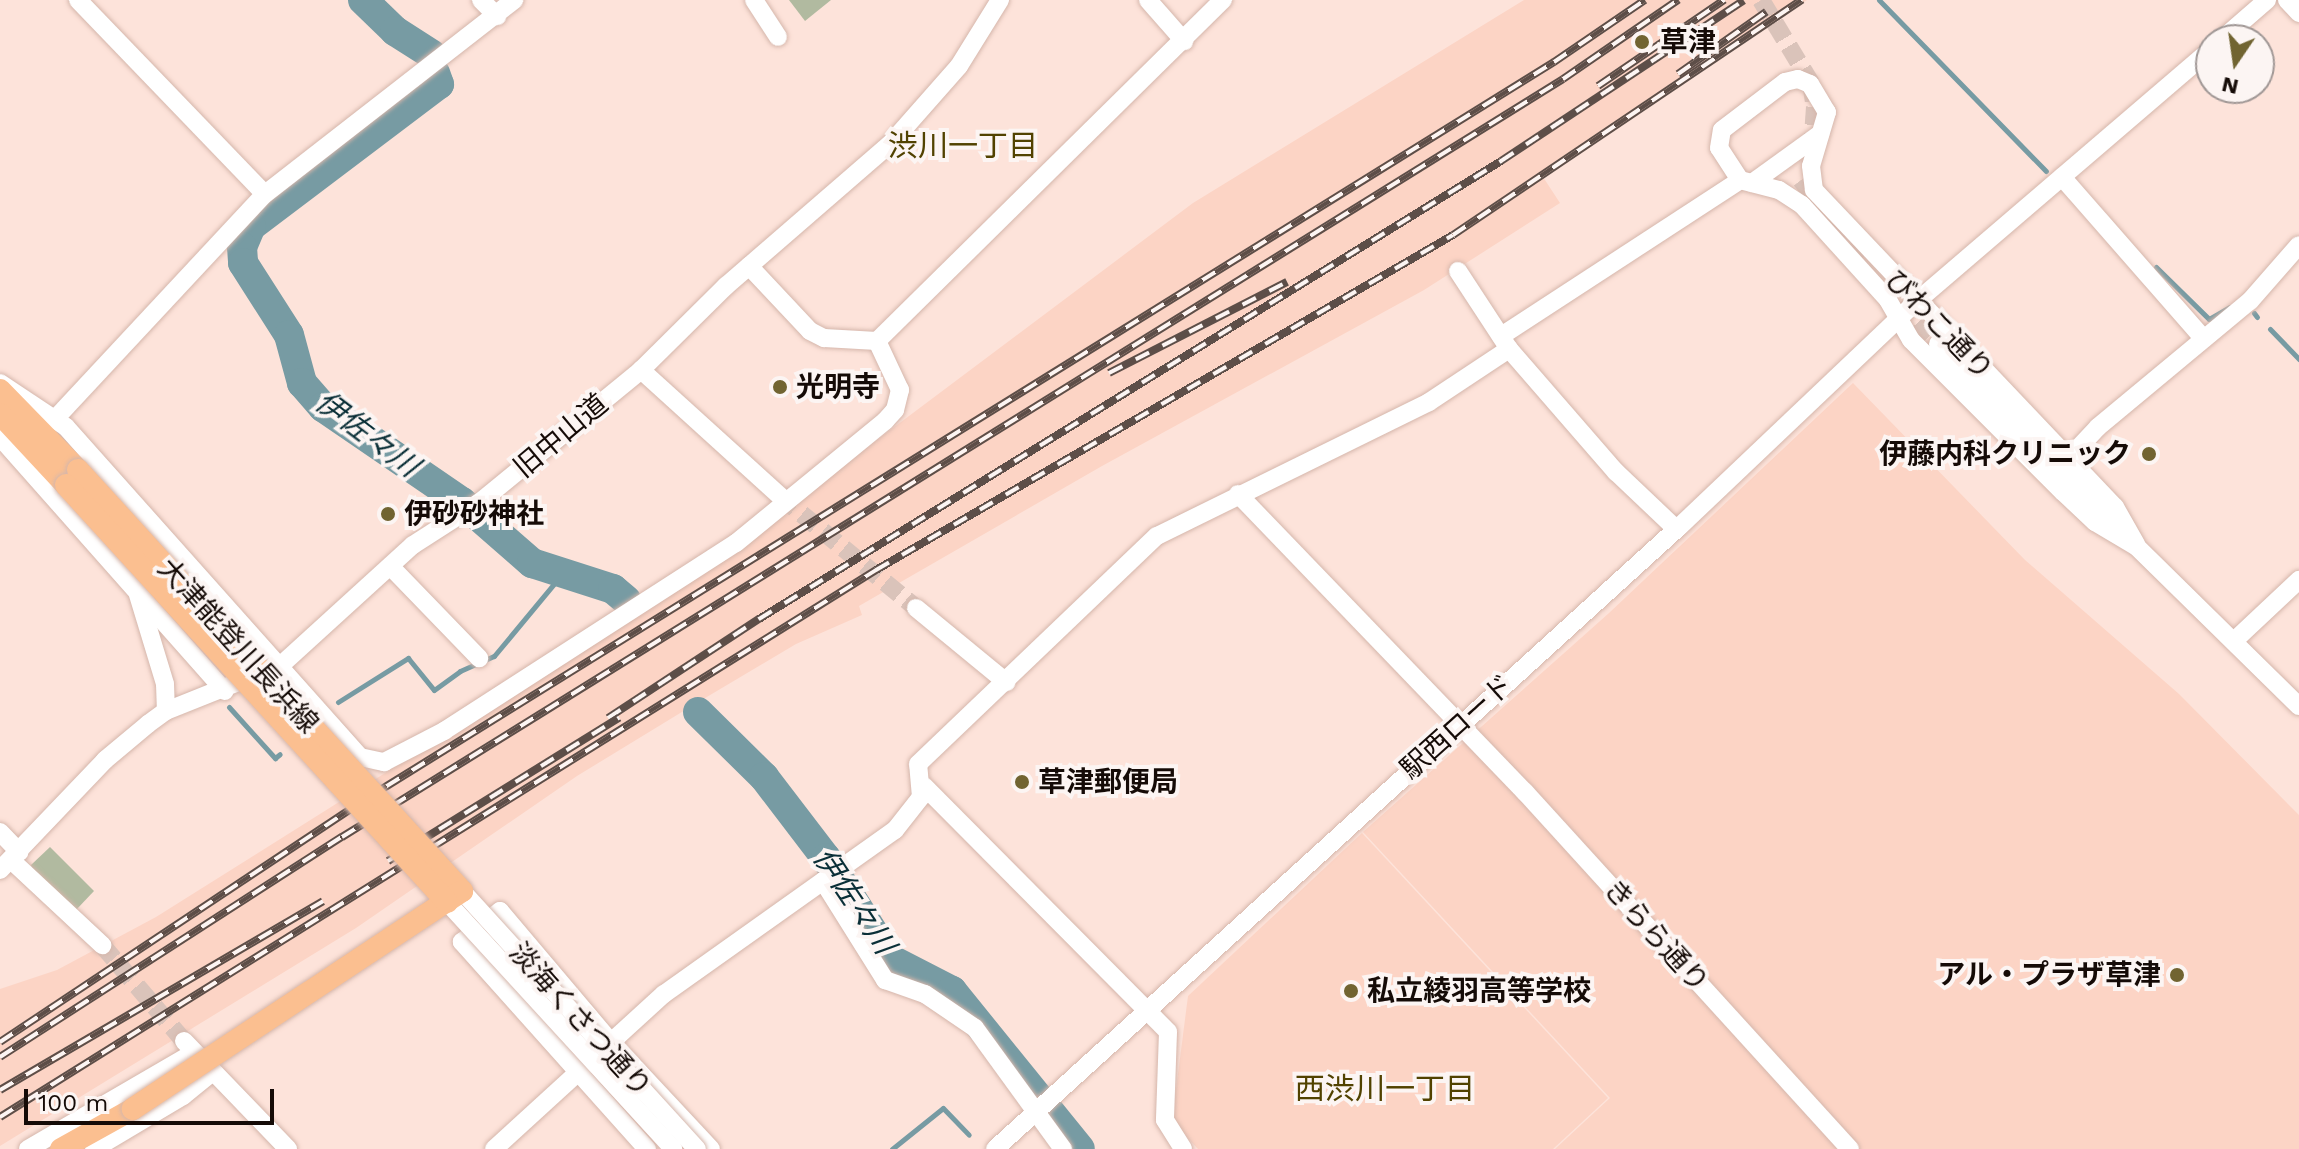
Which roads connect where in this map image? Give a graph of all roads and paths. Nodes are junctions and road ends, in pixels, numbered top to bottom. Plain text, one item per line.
1 (78, 0) edge
2 (481, 0) edge
3 (514, 0) edge
4 (754, 0) edge
5 (1000, 0) edge
6 (1148, 0) edge
7 (1223, 0) edge
8 (2267, 0) edge
9 (2287, 0) edge
10 (2299, 13) edge
11 (497, 16) junction
12 (2239, 24) edge
13 (778, 37) dead end
14 (1184, 41) junction
15 (2195, 63) edge
16 (1820, 134) junction
17 (2062, 177) junction
18 (1746, 182) junction
19 (265, 194) junction
20 (2299, 245) edge
21 (749, 266) junction
22 (1458, 271) dead end
23 (1916, 302) junction
24 (1898, 320) junction
25 (2202, 337) junction
26 (877, 341) junction
27 (1505, 342) junction
28 (1938, 344) tunnel mouth
29 (641, 370) junction
30 (0, 383) edge
31 (0, 390) edge
32 (0, 414) edge
33 (54, 420) junction
34 (0, 437) edge
35 (2069, 458) junction
36 (72, 477) junction
37 (1238, 494) junction
38 (781, 497) tunnel mouth
39 (1676, 529) junction
40 (2137, 547) junction
41 (391, 567) junction
42 (2299, 580) edge
43 (138, 595) junction
44 (916, 608) tunnel mouth
45 (2235, 640) junction
46 (479, 658) dead end
47 (281, 665) junction
48 (1006, 682) junction
49 (225, 691) junction
50 (2299, 706) edge
51 (166, 711) junction
52 (1460, 725) junction
53 (924, 786) junction
54 (0, 832) edge
55 (10, 861) edge
56 (831, 875) junction
57 (454, 897) junction
58 (102, 945) tunnel mouth
59 (1146, 1010) junction
60 (609, 1040) junction
61 (574, 1072) junction
62 (211, 1073) junction
63 (1037, 1112) junction
64 (28, 1149) edge
65 (61, 1149) edge
66 (94, 1149) edge
67 (288, 1149) edge
68 (494, 1149) edge
69 (647, 1149) edge
70 (673, 1149) edge
71 (697, 1149) edge
72 (711, 1149) edge
73 (995, 1149) edge
74 (1063, 1149) edge
75 (1183, 1149) edge
76 (1850, 1149) edge

1 - 19 street
2 - 11 street
3 - 11 street
4 - 13 street
5 - 21 street, 旧中山道
6 - 14 street
7 - 14 street
8 - 12 street
9 - 10 street
11 - 19 street
14 - 26 street
15 - 17 street, 駅西ロード
16 - 18 street
16 - 18 street, びわこ通り
16 - 23 street, びわこ通り
17 - 23 street, 駅西ロード
17 - 25 street
18 - 24 street, びわこ通り
18 - 27 street
19 - 33 street
20 - 25 street
21 - 26 street
21 - 29 street, 旧中山道
22 - 27 street
23 - 24 street, 駅西ロード
23 - 35 street, びわこ通り
24 - 39 street, 駅西ロード
24 - 40 street, びわこ通り
25 - 35 street
26 - 47 street
27 - 37 street
27 - 39 street
28 - 40 street
29 - 38 street
29 - 41 street, 旧中山道
30 - 33 street
31 - 36 main road, 大津能登川長浜線
32 - 36 main road, 大津能登川長浜線
33 - 47 street
34 - 43 street
35 - 40 street, びわこ通り
36 - 57 main road, 大津能登川長浜線, bridge
37 - 48 street
37 - 52 street, きらら通り
39 - 52 street, 駅西ロード
40 - 45 street, びわこ通り
41 - 46 street
41 - 47 street, 旧中山道
42 - 45 street
43 - 49 street
43 - 51 street
44 - 48 street
45 - 50 street, びわこ通り
47 - 49 street, 旧中山道
48 - 53 street
49 - 51 street, 旧中山道
51 - 55 street, 旧中山道
52 - 59 street, 駅西ロード
52 - 76 street, きらら通り
53 - 56 street
53 - 59 street
54 - 55 street
55 - 58 street
56 - 60 street
56 - 63 street
57 - 65 main road, bridge
57 - 70 street, 淡海くさつ通り, bridge
57 - 71 street, 淡海くさつ通り, bridge
59 - 63 street, 駅西ロード
59 - 75 street
60 - 61 street
60 - 61 street
60 - 72 street
61 - 68 street
61 - 69 street
62 - 64 street
62 - 66 street
62 - 67 street
63 - 73 street, 駅西ロード
63 - 74 street

